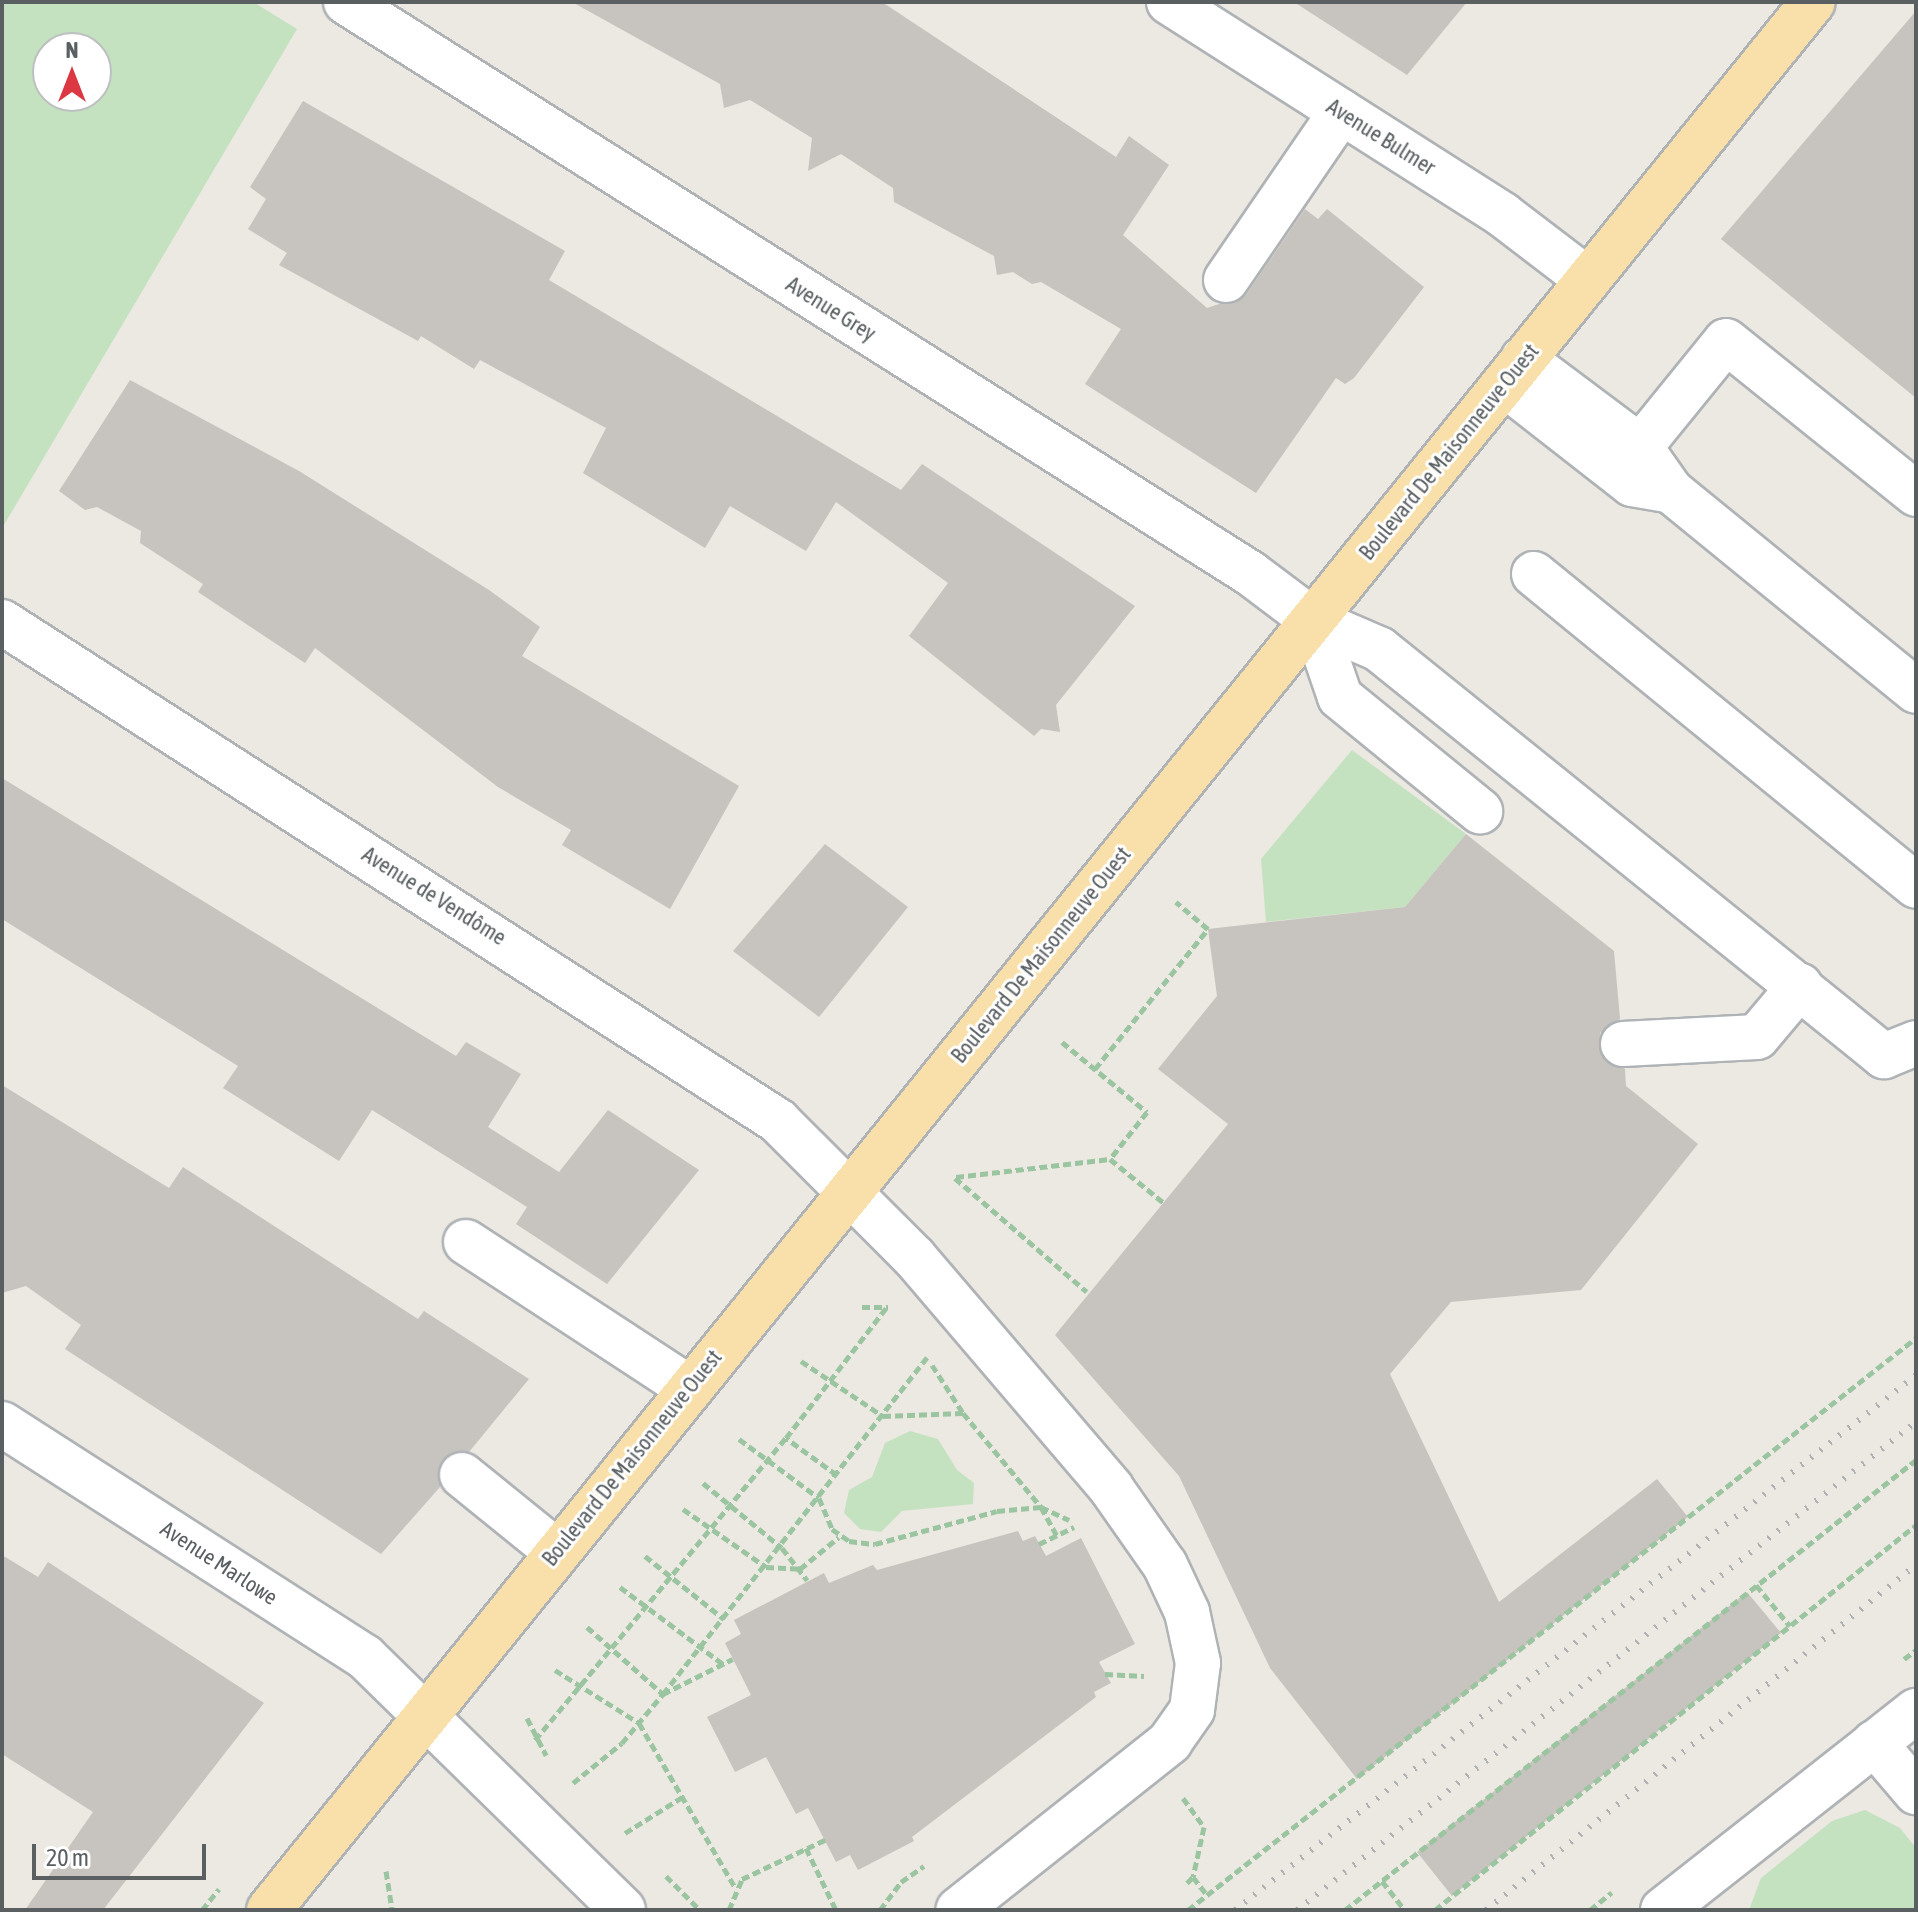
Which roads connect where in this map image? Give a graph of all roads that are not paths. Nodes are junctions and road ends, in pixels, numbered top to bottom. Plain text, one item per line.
1 (346, 2) edge
2 (1813, 2) edge
3 (1195, 9) edge
4 (1341, 112) junction
5 (1226, 280) dead end
6 (1588, 280) junction
7 (1514, 372) junction
8 (1640, 447) junction
9 (1671, 491) junction
10 (1916, 494) edge
11 (1534, 574) dead end
12 (1314, 621) junction
13 (2, 622) edge
14 (1916, 691) edge
15 (1480, 811) dead end
16 (1916, 885) edge
17 (1800, 986) junction
18 (1916, 1043) edge
19 (1623, 1044) dead end
20 (851, 1189) junction
21 (466, 1242) dead end
22 (689, 1388) junction
23 (2, 1424) edge
24 (462, 1475) dead end
25 (557, 1552) junction
26 (1916, 1711) edge
27 (428, 1713) junction
28 (1874, 1743) junction
29 (1916, 1792) edge
30 (1678, 1905) edge
31 (269, 1910) edge
32 (623, 1910) edge
33 (958, 1910) edge

1 - 12 street, Avenue Grey
2 - 6 main road, Boulevard De Maisonneuve Ouest
3 - 4 street, Avenue Bulmer
4 - 5 street
4 - 6 street, Avenue Bulmer
6 - 7 main road, Boulevard De Maisonneuve Ouest
7 - 8 street
7 - 9 street
7 - 12 main road, Boulevard De Maisonneuve Ouest
8 - 9 street
8 - 10 street
9 - 14 street
11 - 16 street
12 - 15 street
12 - 17 street, Avenue Grey
12 - 20 main road, Boulevard De Maisonneuve Ouest
13 - 20 street, Avenue de Vendôme
17 - 18 street, Avenue Grey
17 - 19 street
20 - 22 main road, Boulevard De Maisonneuve Ouest
20 - 33 street, Avenue de Vendôme
21 - 22 street
22 - 25 main road, Boulevard De Maisonneuve Ouest
23 - 27 street, Avenue Marlowe
24 - 25 street
25 - 27 main road, Boulevard De Maisonneuve Ouest
26 - 28 street
27 - 31 main road, Boulevard De Maisonneuve Ouest
27 - 32 street, Avenue Marlowe
28 - 29 street
28 - 30 street

